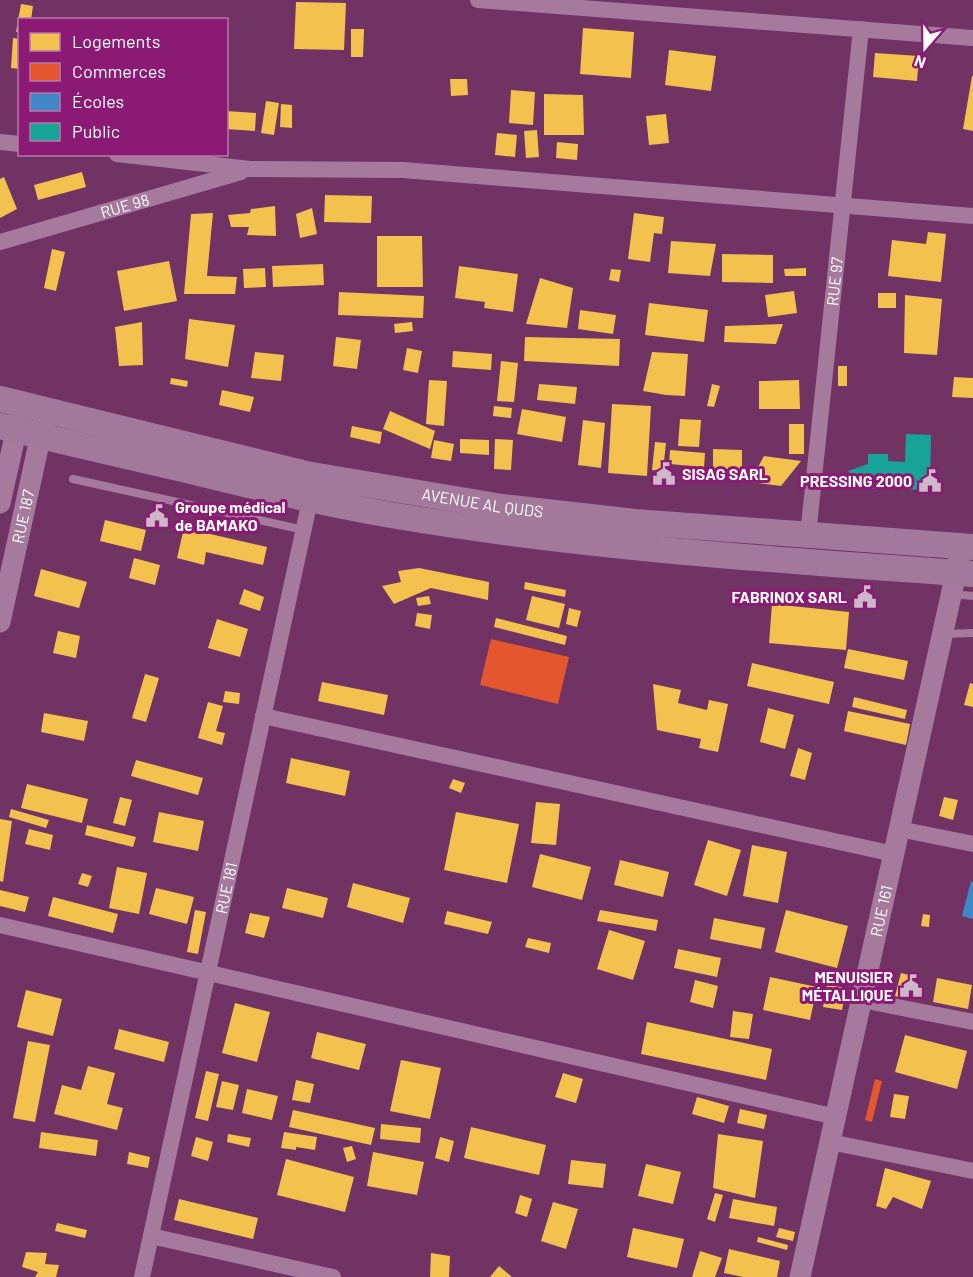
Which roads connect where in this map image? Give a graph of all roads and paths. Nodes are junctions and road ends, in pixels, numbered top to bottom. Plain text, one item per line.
1 (478, 0) edge
2 (861, 28) junction
3 (973, 38) edge
4 (0, 142) edge
5 (18, 144) edge
6 (135, 156) edge
7 (250, 169) junction
8 (842, 206) junction
9 (973, 216) edge
10 (0, 242) edge
11 (11, 402) edge
12 (46, 410) junction
13 (19, 430) edge
14 (73, 479) dead end
15 (310, 500) junction
16 (0, 502) edge
17 (304, 530) junction
18 (808, 535) junction
19 (968, 546) edge
20 (960, 580) edge
21 (973, 596) edge
22 (0, 622) edge
23 (973, 633) edge
24 (942, 634) junction
25 (263, 716) junction
26 (899, 829) junction
27 (973, 844) edge
28 (894, 854) junction
29 (0, 925) edge
30 (208, 973) junction
31 (862, 1000) junction
32 (973, 1022) edge
33 (836, 1117) junction
34 (830, 1142) junction
35 (973, 1171) edge
36 (151, 1236) junction
37 (142, 1277) edge
38 (333, 1277) edge
39 (800, 1277) edge

1 - 2 street
2 - 3 street
2 - 8 street, RUE 97
4 - 5 street
6 - 7 street
7 - 8 street
7 - 10 street, RUE 98
8 - 9 street
8 - 18 street, RUE 97
11 - 12 main road, AVENUE AL QUDS
11 - 13 street, RUE 187
12 - 13 street, RUE 187
12 - 18 main road, AVENUE AL QUDS
13 - 15 main road, AVENUE AL QUDS
13 - 16 street, RUE 187
13 - 22 street, RUE 187
14 - 17 lane
15 - 17 street, RUE 181
15 - 20 main road, AVENUE AL QUDS
17 - 25 street, RUE 181
18 - 19 main road, AVENUE AL QUDS
19 - 20 street, RUE 161
20 - 21 lane, AVENUE AL QUDS
20 - 24 street, RUE 161
23 - 24 lane
24 - 26 street, RUE 161
25 - 28 street
25 - 30 street, RUE 181
26 - 27 street
26 - 28 street, RUE 161
28 - 31 street, RUE 161
29 - 30 street
30 - 33 street
30 - 36 street, RUE 181
31 - 32 street
31 - 33 street, RUE 161
33 - 34 street, RUE 161
34 - 35 street
34 - 39 street, RUE 161
36 - 37 street, RUE 181
36 - 38 street

